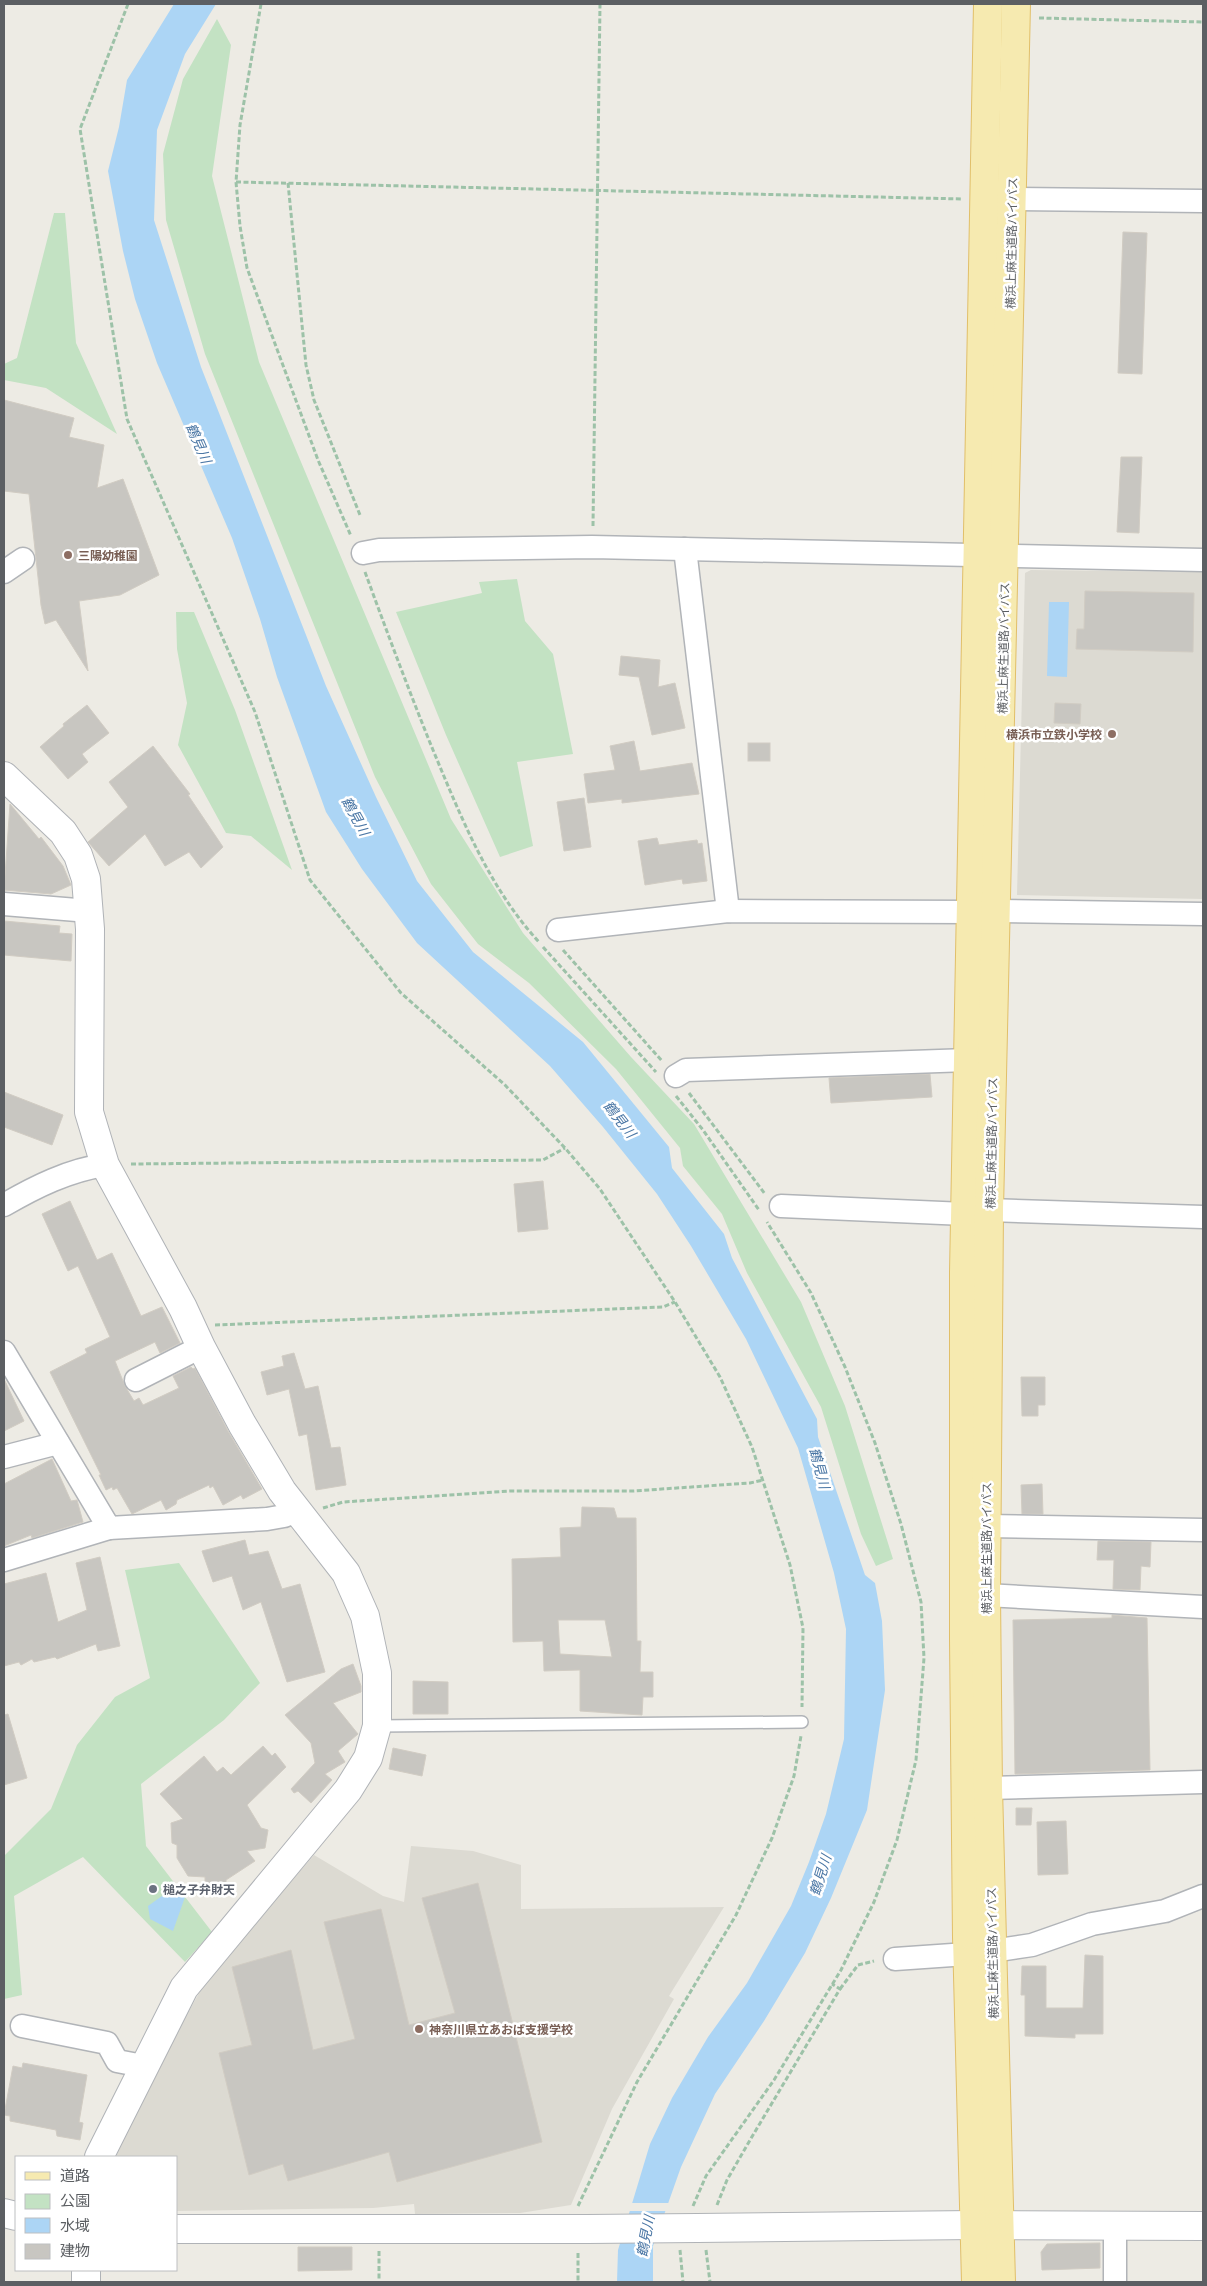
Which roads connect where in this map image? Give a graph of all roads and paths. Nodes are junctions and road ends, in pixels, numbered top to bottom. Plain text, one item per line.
1 (128, 4) edge
2 (261, 4) edge
3 (600, 4) edge
4 (988, 4) edge
5 (1016, 11) edge
6 (1203, 22) edge
7 (236, 182) junction
8 (288, 183) junction
9 (598, 190) junction
10 (1012, 199) junction
11 (983, 200) junction
12 (1203, 202) edge
13 (360, 515) dead end
14 (592, 548) junction
15 (686, 549) junction
16 (359, 551) junction
17 (976, 555) junction
18 (1005, 556) junction
19 (24, 559) dead end
20 (1203, 560) edge
21 (4, 572) edge
22 (4, 776) edge
23 (4, 904) edge
24 (89, 911) junction
25 (728, 911) junction
26 (984, 911) junction
27 (1203, 914) edge
28 (558, 930) dead end
29 (968, 1060) junction
30 (670, 1082) junction
31 (565, 1148) junction
32 (105, 1165) junction
33 (4, 1205) edge
34 (977, 1212) junction
35 (769, 1213) junction
36 (1203, 1217) edge
37 (675, 1302) junction
38 (197, 1340) junction
39 (4, 1352) edge
40 (136, 1380) dead end
41 (58, 1443) junction
42 (4, 1456) edge
43 (763, 1480) junction
44 (300, 1516) junction
45 (986, 1526) junction
46 (110, 1528) junction
47 (1203, 1530) edge
48 (4, 1560) edge
49 (986, 1595) junction
50 (1203, 1607) edge
51 (802, 1722) junction
52 (377, 1726) junction
53 (1203, 1782) edge
54 (988, 1788) junction
55 (1203, 1896) edge
56 (980, 1953) junction
57 (895, 1959) joint
58 (832, 1984) junction
59 (840, 1989) junction
60 (22, 2026) dead end
61 (143, 2066) junction
62 (100, 2156) edge
63 (704, 2218) junction
64 (987, 2225) junction
65 (1115, 2226) junction
66 (1203, 2226) edge
67 (581, 2228) junction
68 (178, 2230) edge
69 (379, 2230) junction
70 (379, 2282) edge
71 (578, 2282) edge
72 (710, 2282) edge
73 (976, 2282) edge
74 (1001, 2282) edge
75 (1115, 2282) edge

1 - 31 path
2 - 7 path
3 - 9 path
4 - 11 main road, 横浜上麻生道路バイパス
5 - 6 path
5 - 10 main road, 横浜上麻生道路バイパス
7 - 8 path
7 - 16 path
8 - 9 path
8 - 13 path
9 - 11 path
9 - 14 path
10 - 12 street
10 - 18 main road, 横浜上麻生道路バイパス
11 - 17 main road, 横浜上麻生道路バイパス
14 - 15 street
14 - 16 street
15 - 17 street
15 - 25 street
16 - 30 path
17 - 18 street
17 - 26 main road, 横浜上麻生道路バイパス
18 - 20 street
18 - 26 main road, 横浜上麻生道路バイパス
19 - 21 street
22 - 24 street
23 - 24 street
24 - 32 street
25 - 26 street
25 - 28 street
26 - 27 street
26 - 29 main road, 横浜上麻生道路バイパス
26 - 34 main road, 横浜上麻生道路バイパス
29 - 30 street
29 - 34 main road, 横浜上麻生道路バイパス
30 - 35 path
31 - 32 path
31 - 37 path
32 - 33 street
32 - 38 street
34 - 35 street
34 - 36 street
34 - 45 main road, 横浜上麻生道路バイパス
34 - 56 main road, 横浜上麻生道路バイパス
35 - 58 path
37 - 38 path
37 - 43 path
38 - 40 street
38 - 44 street
39 - 41 street
41 - 42 street
41 - 46 street
43 - 44 path
43 - 51 path
44 - 46 street
44 - 52 street
45 - 47 street
45 - 49 main road, 横浜上麻生道路バイパス
46 - 48 street
49 - 50 street
49 - 54 main road, 横浜上麻生道路バイパス
51 - 52 lane
51 - 67 path
52 - 61 street
53 - 54 street
54 - 56 main road, 横浜上麻生道路バイパス
55 - 56 street
56 - 57 street
56 - 64 main road, 横浜上麻生道路バイパス
57 - 59 path
58 - 59 path
58 - 63 path
59 - 63 path
60 - 61 street
61 - 62 street
63 - 64 street
63 - 67 street, bridge
63 - 72 path
64 - 65 street
64 - 73 main road, 横浜上麻生道路バイパス
64 - 74 main road, 横浜上麻生道路バイパス
65 - 66 street
65 - 75 street
67 - 69 street
67 - 71 path
68 - 69 street
69 - 70 path

